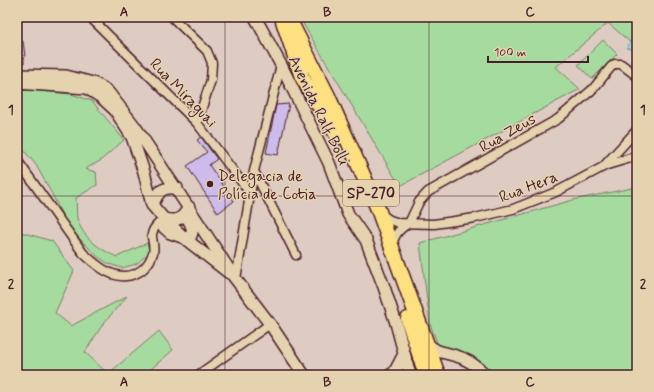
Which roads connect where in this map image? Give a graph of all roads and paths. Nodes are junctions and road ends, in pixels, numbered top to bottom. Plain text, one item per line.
1 (90, 17) edge
2 (172, 17) edge
3 (255, 17) edge
4 (284, 18) edge
5 (281, 65) junction
6 (17, 75) edge
7 (637, 76) edge
8 (17, 83) edge
9 (197, 123) junction
10 (637, 130) edge
11 (637, 156) edge
12 (17, 160) edge
13 (603, 166) junction
14 (254, 171) junction
15 (177, 188) junction
16 (250, 193) junction
17 (152, 204) junction
18 (187, 210) junction
19 (379, 211) junction
20 (164, 219) junction
21 (409, 223) junction
22 (188, 241) junction
23 (392, 246) junction
24 (296, 255) dead end
25 (235, 278) junction
26 (270, 324) junction
27 (427, 344) junction
28 (404, 354) junction
29 (453, 355) junction
30 (210, 372) edge
31 (395, 374) edge
32 (198, 375) edge
33 (304, 375) edge
34 (410, 375) edge
35 (426, 375) edge
36 (438, 375) edge
37 (486, 375) edge

1 - 9 street, Rua Miraguai
2 - 9 street
3 - 5 main road, Avenida Ralf Bolli
4 - 19 highway, SP-270
4 - 35 highway, SP-270
5 - 14 street
5 - 28 main road, Avenida Ralf Bolli
6 - 15 main road
7 - 21 street, Rua Zeus
8 - 17 main road
9 - 16 street, Rua Miraguai
10 - 13 street, Rua Hera
11 - 13 street
12 - 22 street
13 - 21 street, Rua Hera
14 - 16 street
14 - 24 street
15 - 17 main road
15 - 18 main road
16 - 25 street
17 - 20 main road
18 - 20 main road
18 - 22 main road
18 - 25 main road
19 - 21 street, Rua Hera
19 - 23 highway, SP-270
20 - 22 main road
21 - 23 street
22 - 25 main road
23 - 27 highway, SP-270
25 - 26 main road
26 - 30 street
26 - 33 main road
27 - 29 main road
27 - 36 highway, SP-270
28 - 31 main road
28 - 34 main road, Avenida Ralf Bolli
29 - 36 main road
29 - 37 main road
30 - 32 street

